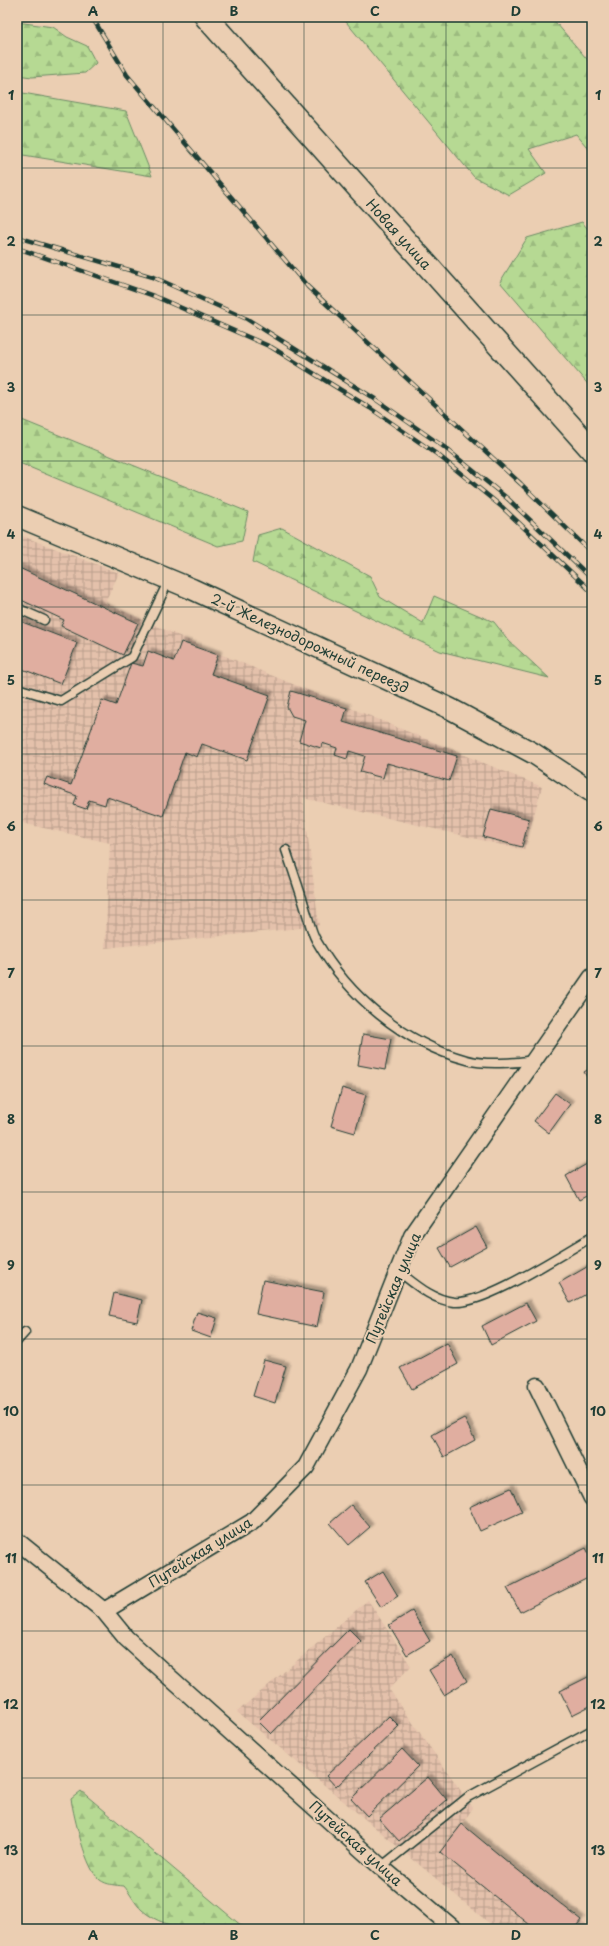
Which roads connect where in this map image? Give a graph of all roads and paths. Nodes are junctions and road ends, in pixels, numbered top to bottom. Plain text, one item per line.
1 (206, 17) edge
2 (592, 450) edge
3 (17, 516) edge
4 (169, 579) junction
5 (17, 608) edge
6 (44, 620) dead end
7 (17, 688) edge
8 (592, 792) edge
9 (286, 850) dead end
10 (592, 977) edge
11 (534, 1060) junction
12 (592, 1237) edge
13 (398, 1271) junction
14 (25, 1332) dead end
15 (17, 1341) edge
16 (537, 1386) dead end
17 (592, 1498) edge
18 (17, 1542) edge
19 (104, 1611) junction
20 (592, 1730) edge
21 (381, 1867) junction
22 (454, 1929) edge

1 - 2 main road, Новая улица
3 - 4 street, 2-й Железнодорожный переезд
4 - 7 lane
4 - 8 street, 2-й Железнодорожный переезд
5 - 6 lane
9 - 11 lane
10 - 11 street, Путейская улица
11 - 13 street, Путейская улица
12 - 13 lane
13 - 19 street, Путейская улица
14 - 15 lane
16 - 17 street
18 - 19 street
19 - 21 street, Путейская улица
20 - 21 lane
21 - 22 street, Путейская улица

